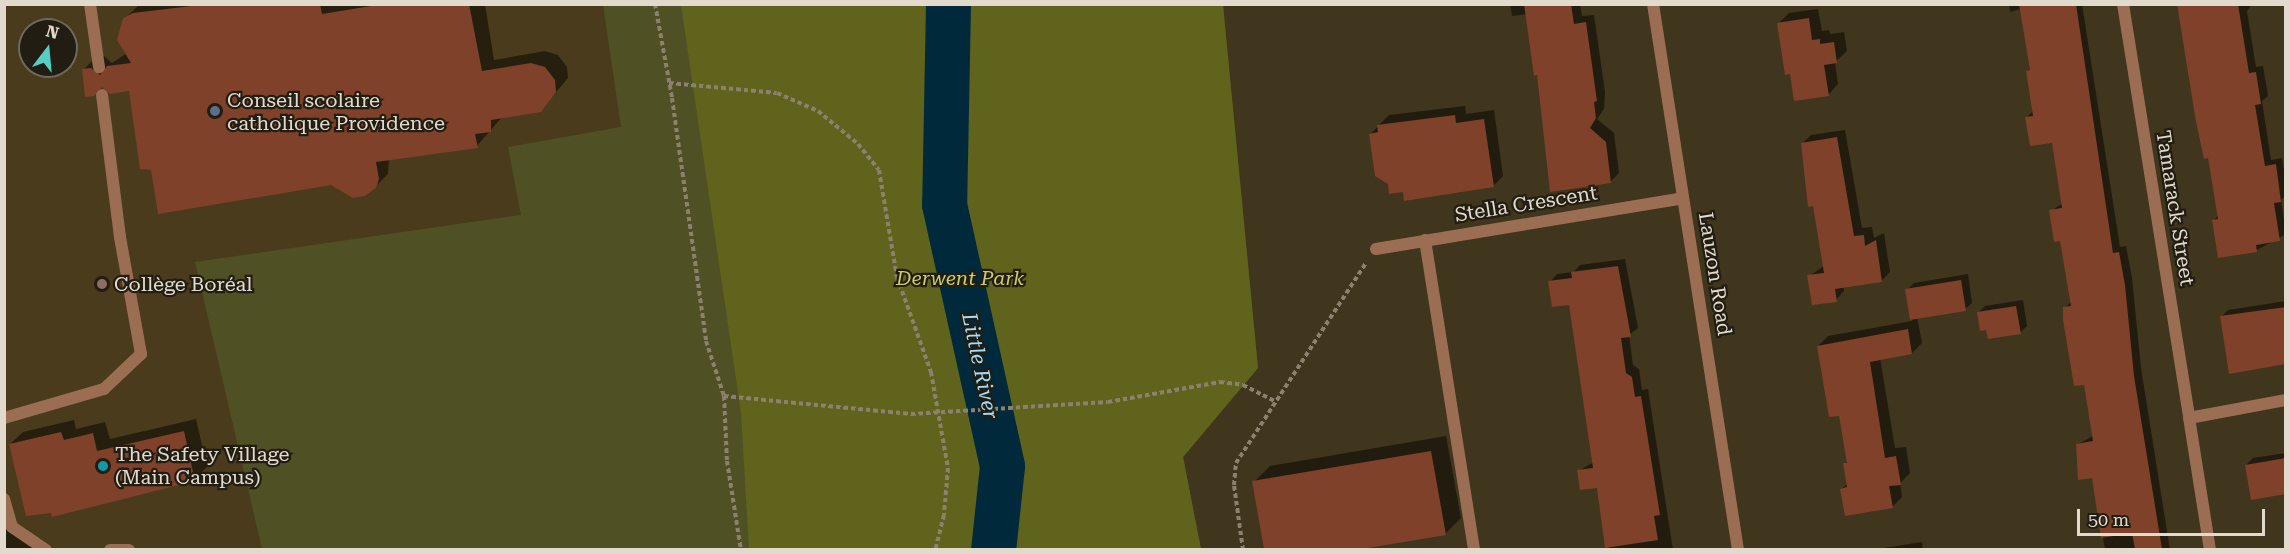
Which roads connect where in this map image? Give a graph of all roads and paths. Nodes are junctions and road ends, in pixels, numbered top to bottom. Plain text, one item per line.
1 (90, 4) edge
2 (655, 4) edge
3 (1653, 4) edge
4 (2123, 4) edge
5 (99, 67) dead end
6 (669, 83) junction
7 (102, 95) dead end
8 (1683, 198) junction
9 (1425, 240) junction
10 (1376, 249) joint
11 (724, 396) junction
12 (2286, 400) edge
13 (1274, 401) junction
14 (936, 412) junction
15 (4, 418) edge
16 (2189, 418) junction
17 (4, 499) edge
18 (46, 549) edge
19 (110, 549) edge
20 (129, 549) edge
21 (741, 549) edge
22 (935, 549) edge
23 (1244, 549) edge
24 (1474, 549) edge
25 (1738, 549) edge
26 (2210, 549) edge

1 - 5 street
2 - 6 path
3 - 8 street, Lauzon Road
4 - 16 street, Tamarack Street
6 - 11 path
6 - 14 path
7 - 15 street
8 - 9 street, Stella Crescent
8 - 25 street, Lauzon Road
9 - 10 street, Stella Crescent
9 - 24 street
10 - 13 path
11 - 14 path
11 - 21 path
12 - 16 street
13 - 14 path
13 - 23 path
14 - 22 path
16 - 26 street, Tamarack Street
17 - 18 street
19 - 20 street

